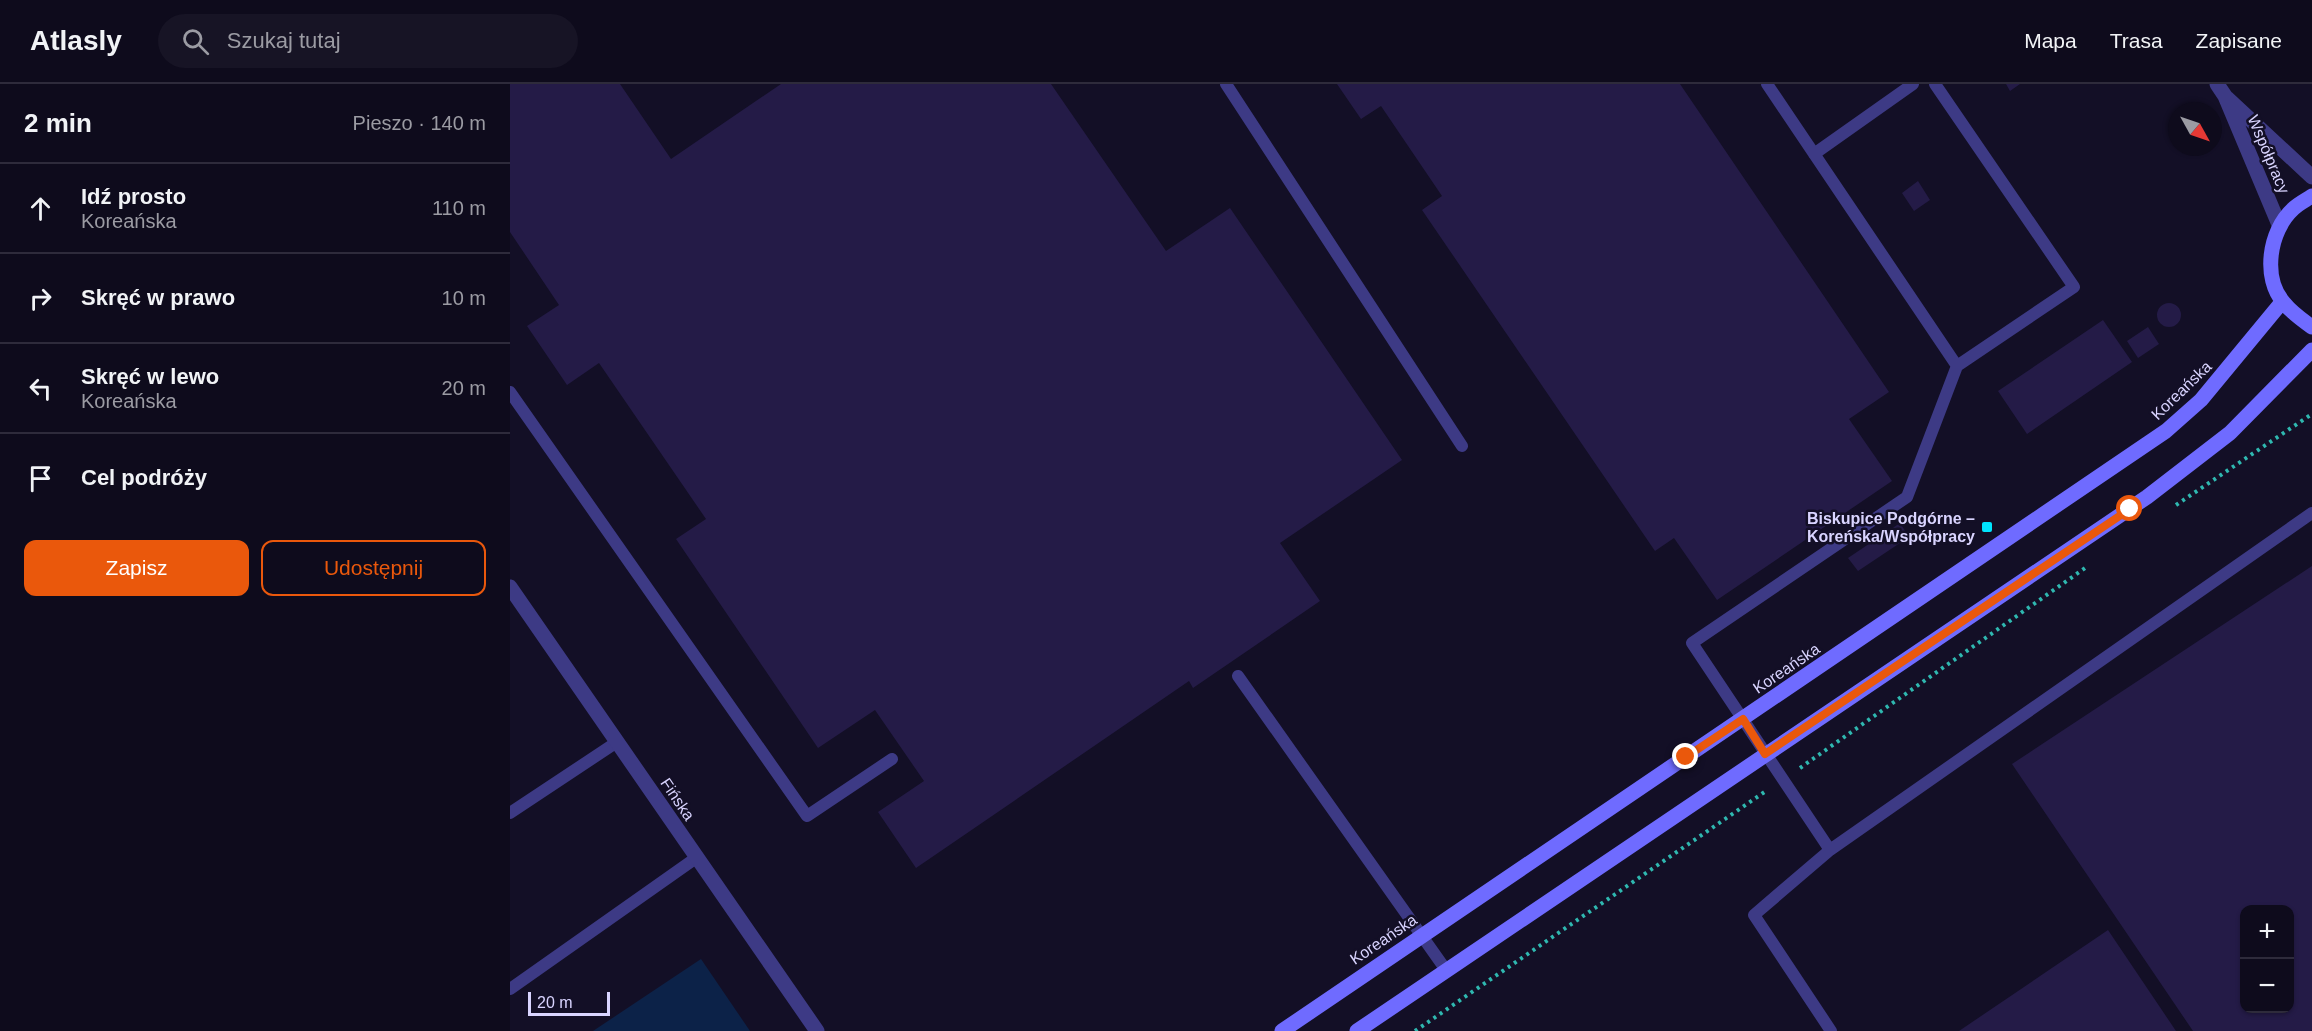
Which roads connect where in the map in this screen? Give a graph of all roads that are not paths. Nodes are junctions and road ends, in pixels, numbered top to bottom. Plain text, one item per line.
1 (1226, 84) edge
2 (1767, 84) edge
3 (1913, 84) edge
4 (1935, 84) edge
5 (2221, 90) edge
6 (1814, 154) junction
7 (2312, 177) edge
8 (2312, 196) edge
9 (2280, 227) junction
10 (2282, 302) junction
11 (2312, 327) edge
12 (2312, 350) edge
13 (1957, 366) junction
14 (510, 392) edge
15 (1462, 446) dead end
16 (2312, 513) edge
17 (510, 587) edge
18 (1238, 676) dead end
19 (1743, 719) junction
20 (616, 742) junction
21 (1765, 754) junction
22 (892, 759) dead end
23 (510, 813) edge
24 (1830, 850) junction
25 (696, 858) junction
26 (1420, 936) junction
27 (1446, 970) junction
28 (510, 989) edge
29 (817, 1031) edge
30 (1282, 1031) edge
31 (1357, 1031) edge
32 (1831, 1031) edge

1 - 15 lane
2 - 6 lane
3 - 6 lane
4 - 13 lane
5 - 7 street, Współpracy
5 - 9 street, Współpracy
6 - 13 lane
8 - 9 street
9 - 10 street
10 - 11 street
10 - 19 street, Koreańska
12 - 21 street
13 - 19 lane
14 - 22 lane
16 - 24 lane
17 - 20 street, Fińska
18 - 26 lane
19 - 21 lane
19 - 26 street, Koreańska
20 - 23 lane
20 - 25 street, Fińska
21 - 24 lane
21 - 27 street
24 - 32 lane
25 - 28 lane
25 - 29 street, Fińska
26 - 27 lane
26 - 30 street, Koreańska
27 - 31 street

